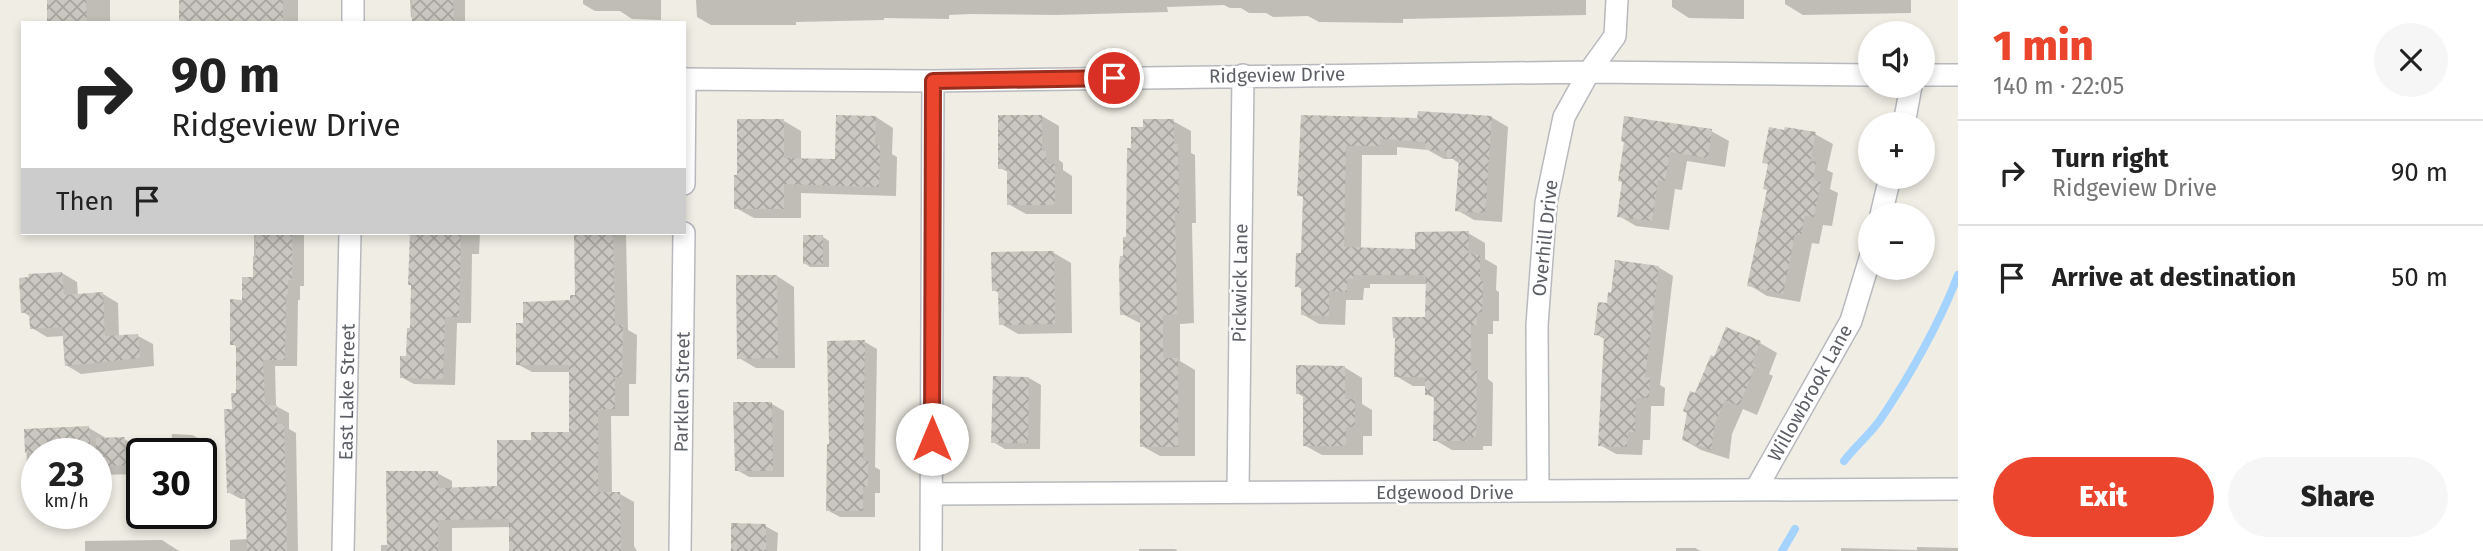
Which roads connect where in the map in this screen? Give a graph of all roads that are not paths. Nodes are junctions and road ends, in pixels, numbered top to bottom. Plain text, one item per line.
1 (353, 0) edge
2 (1617, 0) edge
3 (353, 21) edge
4 (1589, 72) junction
5 (1243, 75) junction
6 (1858, 75) edge
7 (1935, 75) edge
8 (1958, 75) edge
9 (686, 79) edge
10 (933, 81) junction
11 (350, 235) edge
12 (684, 235) edge
13 (1863, 280) edge
14 (1756, 489) junction
15 (1958, 489) edge
16 (1538, 491) junction
17 (1238, 492) junction
18 (932, 494) junction
19 (343, 551) edge
20 (680, 551) edge
21 (931, 551) edge

1 - 3 street
2 - 4 street, Overhill Drive
4 - 5 street, Ridgeview Drive
4 - 6 street, Ridgeview Drive
4 - 16 street, Overhill Drive
5 - 10 street, Ridgeview Drive
5 - 17 street, Pickwick Lane
7 - 8 street
9 - 10 street, Ridgeview Drive
10 - 18 street
11 - 19 street, East Lake Street
12 - 20 street, Parklen Street
13 - 14 street, Willowbrook Lane
14 - 15 street, Edgewood Drive
14 - 16 street, Edgewood Drive
16 - 17 street, Edgewood Drive
17 - 18 street, Edgewood Drive
18 - 21 street

